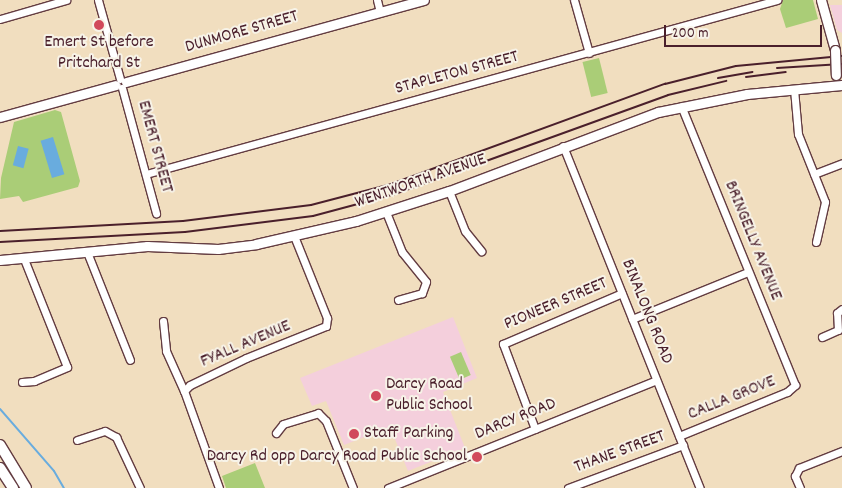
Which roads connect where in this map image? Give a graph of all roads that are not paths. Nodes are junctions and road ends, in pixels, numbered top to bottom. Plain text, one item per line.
1 (66, 0) edge
2 (98, 0) edge
3 (377, 0) edge
4 (424, 0) edge
5 (574, 0) edge
6 (777, 0) edge
7 (821, 0) edge
8 (380, 12) junction
9 (0, 19) edge
10 (837, 45) edge
11 (589, 53) junction
12 (121, 84) junction
13 (839, 85) edge
14 (794, 89) junction
15 (681, 106) junction
16 (0, 117) edge
17 (563, 146) junction
18 (842, 163) edge
19 (146, 174) junction
20 (814, 174) junction
21 (449, 191) junction
22 (156, 212) dead end
23 (386, 212) junction
24 (294, 236) junction
25 (816, 242) dead end
26 (481, 251) dead end
27 (87, 252) junction
28 (24, 259) junction
29 (0, 260) edge
30 (748, 272) junction
31 (622, 293) junction
32 (398, 300) dead end
33 (842, 309) edge
34 (632, 319) junction
35 (163, 321) dead end
36 (822, 337) dead end
37 (130, 360) dead end
38 (656, 380) junction
39 (22, 382) dead end
40 (794, 387) joint
41 (184, 391) junction
42 (534, 429) junction
43 (276, 433) dead end
44 (679, 436) junction
45 (77, 440) dead end
46 (0, 445) edge
47 (683, 445) junction
48 (842, 451) edge
49 (0, 468) edge
50 (13, 488) edge
51 (26, 488) edge
52 (140, 488) edge
53 (219, 488) edge
54 (353, 488) edge
55 (388, 488) edge
56 (568, 488) edge
57 (700, 488) edge
58 (800, 488) edge

1 - 9 street
2 - 12 street, EMERT STREET
3 - 8 street
4 - 8 main road, DUNMORE STREET
5 - 11 street
6 - 11 street, STAPLETON STREET
7 - 10 main road
8 - 12 main road, DUNMORE STREET
10 - 13 main road, bridge
11 - 19 street, STAPLETON STREET
12 - 16 main road, DUNMORE STREET
12 - 19 street, EMERT STREET
13 - 14 main road, WENTWORTH AVENUE
14 - 15 main road, WENTWORTH AVENUE
14 - 20 street
15 - 17 main road, WENTWORTH AVENUE
15 - 30 street, BRINGELLY AVENUE
17 - 21 main road, WENTWORTH AVENUE
17 - 31 street, BINALONG ROAD
18 - 20 street
19 - 22 street, EMERT STREET
20 - 25 street
21 - 23 main road, WENTWORTH AVENUE
21 - 26 street
23 - 24 main road, WENTWORTH AVENUE
23 - 32 street
24 - 27 main road, WENTWORTH AVENUE
24 - 41 street, FYALL AVENUE
27 - 28 main road, WENTWORTH AVENUE
27 - 37 street
28 - 29 main road, WENTWORTH AVENUE
28 - 39 street
30 - 34 street
30 - 40 street, BRINGELLY AVENUE
31 - 34 street, BINALONG ROAD
31 - 42 street, PIONEER STREET
33 - 36 street
34 - 38 street, BINALONG ROAD
35 - 41 street
38 - 42 street, DARCY ROAD
38 - 44 street, BINALONG ROAD
40 - 44 street, CALLA GROVE
41 - 53 street
42 - 55 street, DARCY ROAD
43 - 54 street
44 - 47 street, BINALONG ROAD
45 - 52 street
46 - 51 highway
47 - 56 street, THANE STREET
47 - 57 street, BINALONG ROAD
48 - 58 street
49 - 50 highway

